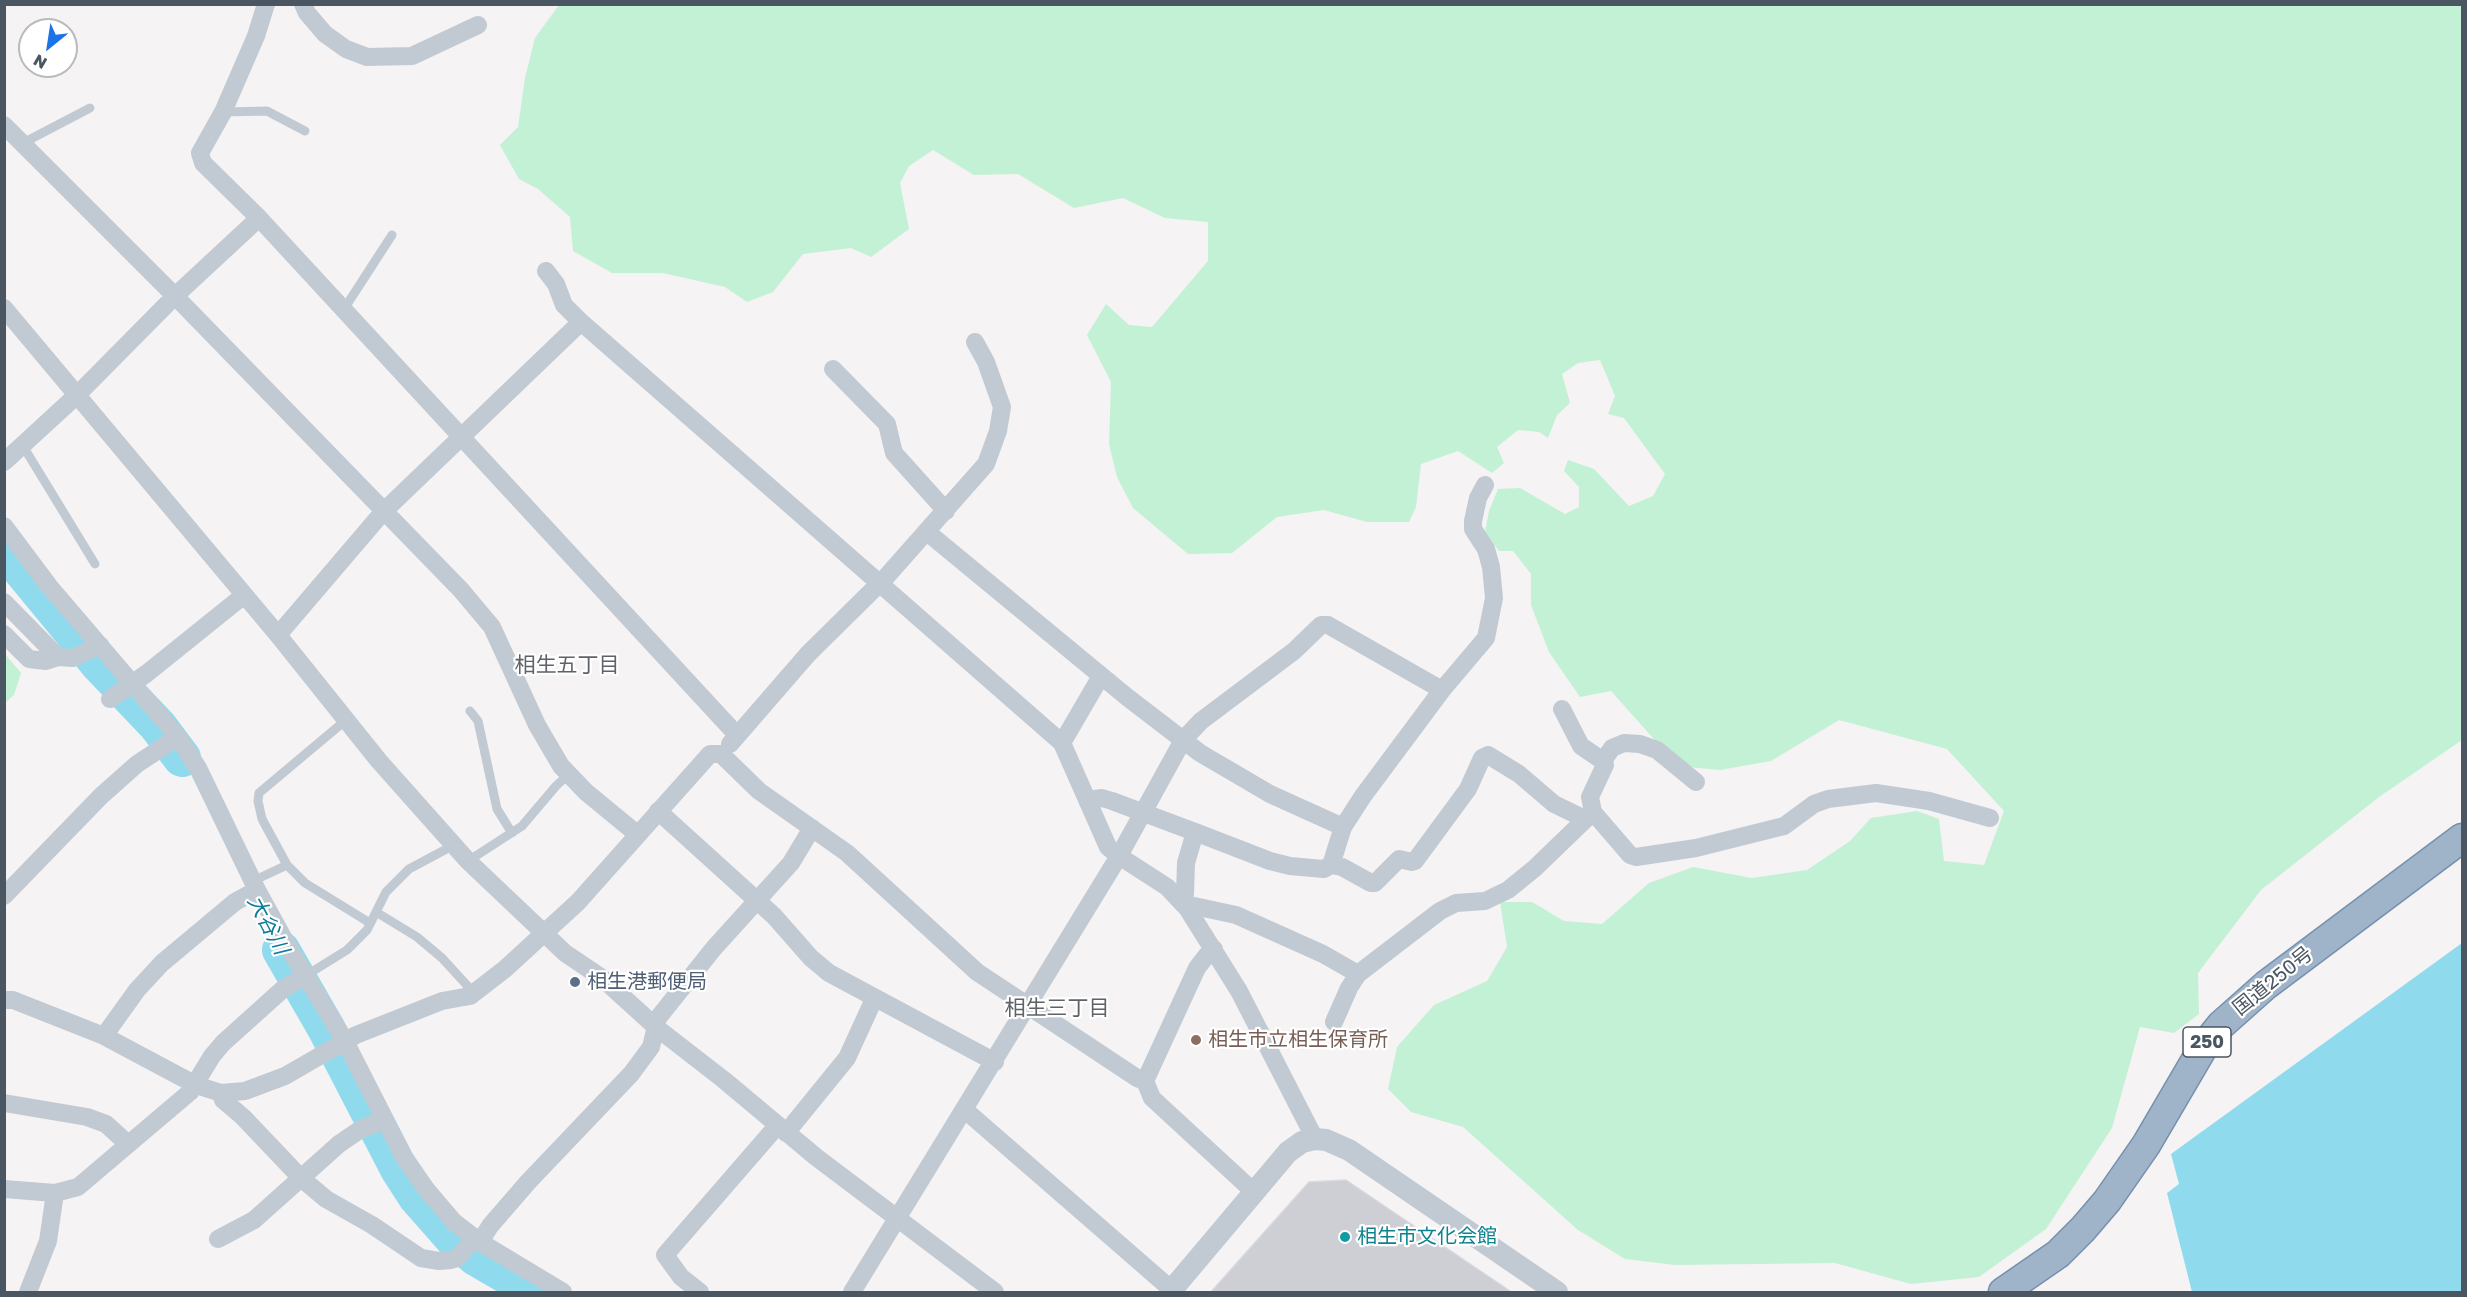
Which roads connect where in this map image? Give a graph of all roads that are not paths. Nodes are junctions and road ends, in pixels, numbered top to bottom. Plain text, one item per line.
1 (266, 4) edge
2 (303, 4) edge
3 (478, 25) dead end
4 (90, 108) dead end
5 (223, 112) junction
6 (4, 125) edge
7 (305, 130) dead end
8 (23, 143) junction
9 (259, 218) junction
10 (392, 235) dead end
11 (546, 271) dead end
12 (175, 296) junction
13 (4, 308) edge
14 (344, 309) junction
15 (582, 322) junction
16 (975, 342) dead end
17 (833, 369) dead end
18 (77, 395) junction
19 (461, 437) junction
20 (23, 446) junction
21 (4, 462) edge
22 (1485, 485) dead end
23 (946, 511) junction
24 (383, 512) junction
25 (4, 526) edge
26 (927, 532) junction
27 (95, 564) dead end
28 (879, 581) junction
29 (243, 596) junction
30 (4, 602) edge
31 (4, 634) edge
32 (278, 635) junction
33 (96, 648) junction
34 (66, 658) junction
35 (1101, 676) junction
36 (133, 683) junction
37 (1442, 690) junction
38 (110, 699) dead end
39 (1562, 709) dead end
40 (470, 711) dead end
41 (346, 720) junction
42 (737, 735) junction
43 (1183, 740) junction
44 (170, 741) junction
45 (1062, 743) junction
46 (721, 754) junction
47 (1603, 761) junction
48 (569, 774) junction
49 (1696, 782) dead end
50 (1087, 800) junction
51 (658, 811) junction
52 (1142, 813) junction
53 (1589, 815) junction
54 (1990, 818) dead end
55 (1343, 827) junction
56 (812, 828) junction
57 (1194, 832) junction
58 (512, 833) junction
59 (637, 834) junction
60 (2463, 838) edge
61 (454, 845) junction
62 (1119, 856) junction
63 (468, 861) junction
64 (287, 865) junction
65 (1331, 865) junction
66 (255, 888) junction
67 (4, 896) edge
68 (757, 902) junction
69 (1183, 903) junction
70 (376, 912) junction
71 (370, 923) junction
72 (546, 933) junction
73 (1214, 950) junction
74 (1358, 974) junction
75 (303, 977) junction
76 (474, 993) junction
77 (874, 999) junction
78 (4, 1000) edge
79 (1028, 1005) junction
80 (1334, 1022) dead end
81 (657, 1028) junction
82 (104, 1036) junction
83 (342, 1043) junction
84 (995, 1062) junction
85 (1145, 1081) junction
86 (196, 1085) junction
87 (221, 1093) junction
88 (4, 1103) edge
89 (965, 1110) junction
90 (382, 1121) junction
91 (782, 1129) junction
92 (1315, 1139) junction
93 (128, 1144) junction
94 (301, 1178) junction
95 (4, 1189) edge
96 (1254, 1192) junction
97 (55, 1193) junction
98 (897, 1218) junction
99 (218, 1239) dead end
100 (475, 1241) junction
101 (1171, 1291) edge
102 (28, 1293) edge
103 (563, 1293) edge
104 (700, 1293) edge
105 (852, 1293) edge
106 (995, 1293) edge
107 (1557, 1293) edge
108 (2003, 1293) edge

1 - 5 street
2 - 3 street
4 - 8 lane
5 - 7 lane
5 - 9 street
6 - 8 street
8 - 12 street
9 - 12 street
9 - 14 street
10 - 14 lane
11 - 15 street
12 - 18 street
12 - 24 street
13 - 18 street
14 - 19 street
15 - 19 street
15 - 28 street
16 - 23 street
17 - 23 street
18 - 20 street
18 - 29 street
19 - 24 street
19 - 42 street
20 - 21 street
20 - 27 lane
22 - 37 street
23 - 26 street
24 - 32 street
24 - 48 street
25 - 33 street
26 - 28 street
26 - 35 street
28 - 42 street
28 - 45 street
29 - 32 street
29 - 36 street
30 - 34 street
31 - 34 street
32 - 41 street
33 - 34 street
33 - 36 street
35 - 43 street
35 - 45 street
36 - 38 street
36 - 44 street
37 - 43 street
37 - 55 street
39 - 47 street
40 - 58 lane
41 - 61 street
41 - 64 lane
42 - 46 street
43 - 52 street
43 - 55 street
44 - 66 street
44 - 67 street
45 - 50 street
46 - 51 street
46 - 56 street
47 - 49 street
47 - 53 street
48 - 58 lane
48 - 59 street
50 - 52 street
50 - 62 street
51 - 59 street
51 - 68 street
52 - 57 street
52 - 62 street
53 - 54 street
53 - 65 street
53 - 74 street
55 - 65 street
56 - 68 street
56 - 79 street
57 - 65 street
57 - 69 street
58 - 63 lane
59 - 72 street
60 - 108 highway, 国道250号 / 250
61 - 63 street
61 - 70 lane
62 - 69 street
62 - 79 street
63 - 72 street
64 - 66 lane
64 - 71 lane
66 - 75 street
66 - 82 street
68 - 77 street
68 - 81 street
69 - 73 street
69 - 74 street
70 - 71 lane
70 - 76 lane
71 - 75 lane
72 - 76 street
72 - 81 street
73 - 85 street
73 - 92 street
74 - 80 street
75 - 83 street
75 - 86 street
76 - 83 street
77 - 84 street
77 - 91 street
78 - 82 street
79 - 84 street
79 - 85 street
81 - 91 street
81 - 100 street
82 - 86 street
83 - 87 street
83 - 90 street
84 - 89 street
85 - 96 street
86 - 87 street
86 - 93 street
87 - 94 street
88 - 93 street
89 - 98 street
89 - 101 street
90 - 94 street
90 - 100 street
91 - 98 street
91 - 104 street
92 - 96 street
92 - 107 street
93 - 97 street
94 - 99 street
94 - 100 street
95 - 97 street
96 - 101 street
97 - 102 street
98 - 105 street
98 - 106 street
100 - 103 street

